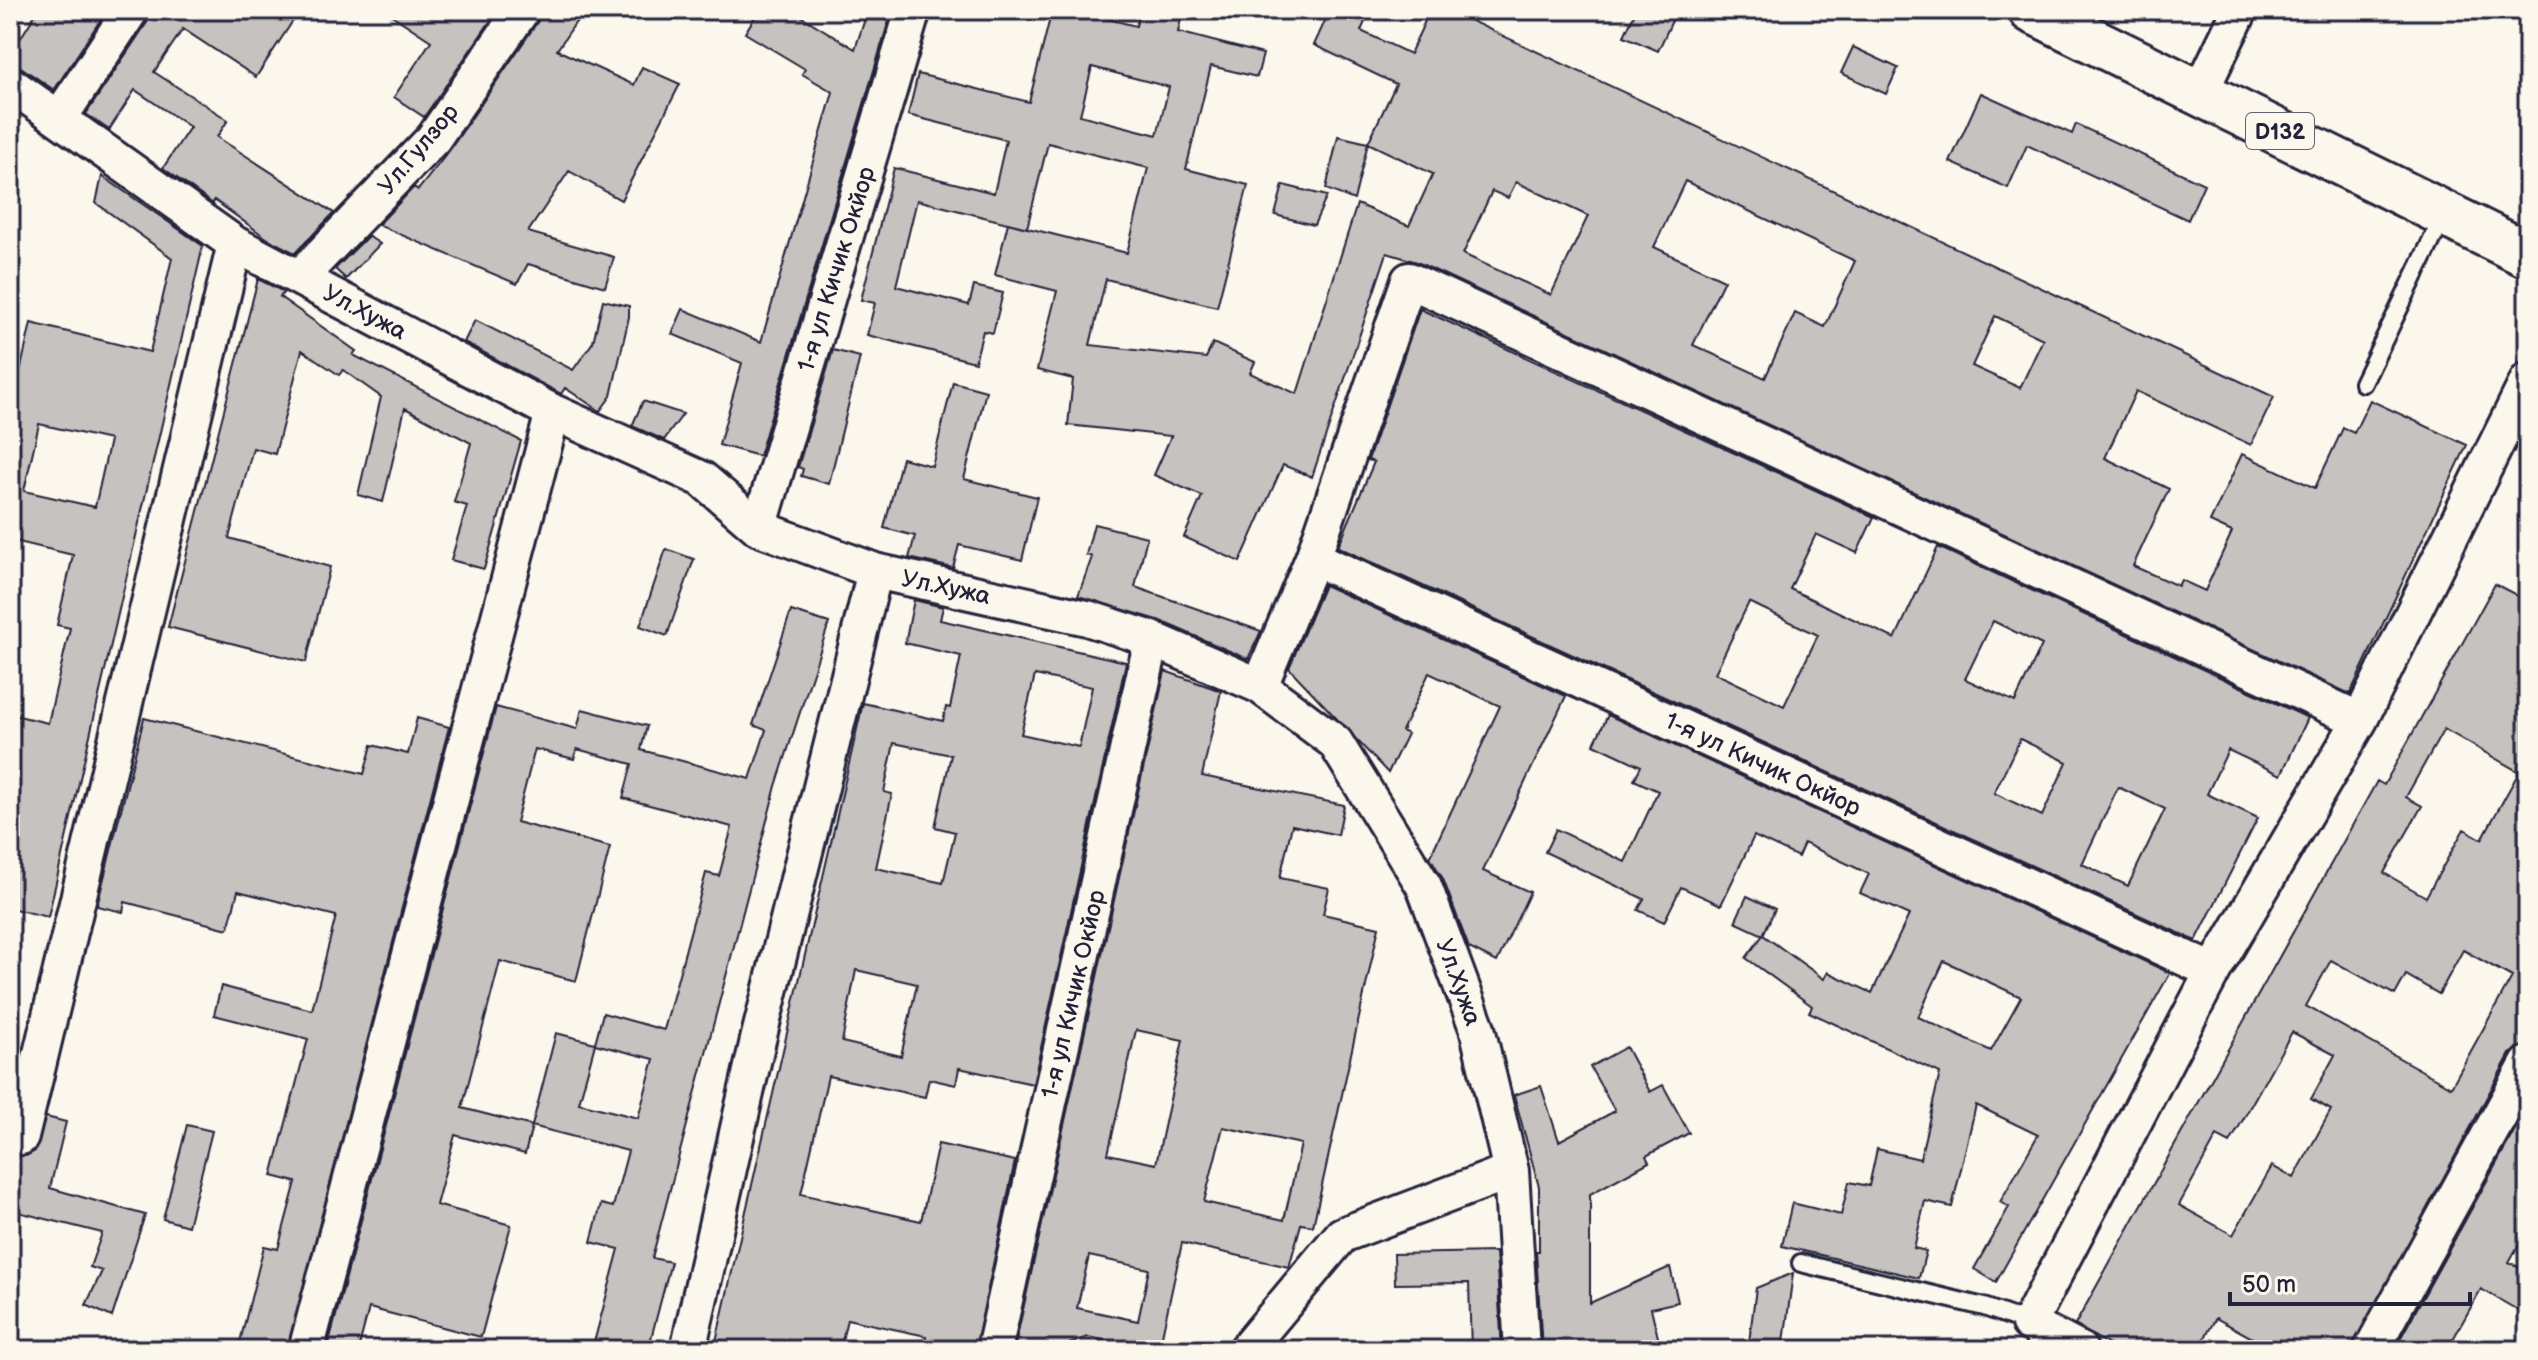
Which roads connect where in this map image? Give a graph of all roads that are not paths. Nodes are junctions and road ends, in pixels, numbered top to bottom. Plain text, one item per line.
1 (131, 10) edge
2 (522, 10) edge
3 (913, 10) edge
4 (2031, 10) edge
5 (2240, 10) edge
6 (10, 84) edge
7 (2201, 91) junction
8 (60, 117) junction
9 (2445, 213) junction
10 (235, 244) junction
11 (2528, 255) edge
12 (300, 277) junction
13 (2528, 380) edge
14 (2363, 383) dead end
15 (553, 412) junction
16 (759, 528) junction
17 (1313, 558) junction
18 (875, 571) junction
19 (1152, 639) junction
20 (1260, 686) junction
21 (2360, 720) junction
22 (2213, 971) junction
23 (2528, 1064) edge
24 (21, 1137) dead end
25 (1511, 1171) junction
26 (1801, 1263) dead end
27 (2032, 1336) edge
28 (306, 1350) edge
29 (688, 1350) edge
30 (994, 1350) edge
31 (1246, 1350) edge
32 (1522, 1350) edge
33 (2080, 1350) edge
34 (2371, 1350) edge

1 - 8 street
2 - 12 street, Ул.Гулзор
3 - 16 street, 1-я ул Кичик Окйор
4 - 7 highway, D132
5 - 7 street
6 - 8 street, Ул.Хужа
7 - 9 highway, D132
8 - 10 street, Ул.Хужа
9 - 11 highway, D132
9 - 14 lane
10 - 12 street, Ул.Хужа
10 - 24 street
12 - 15 street, Ул.Хужа
13 - 21 street
15 - 16 street, Ул.Хужа
15 - 28 street
16 - 18 street, Ул.Хужа
17 - 20 street
17 - 21 street
17 - 22 street, 1-я ул Кичик Окйор
18 - 19 street, Ул.Хужа
18 - 29 street
19 - 20 street, Ул.Хужа
19 - 30 street, 1-я ул Кичик Окйор
20 - 25 street, Ул.Хужа
21 - 22 street
22 - 27 street
23 - 34 street
25 - 31 street
25 - 32 street, Ул.Хужа
26 - 27 lane
27 - 33 street

